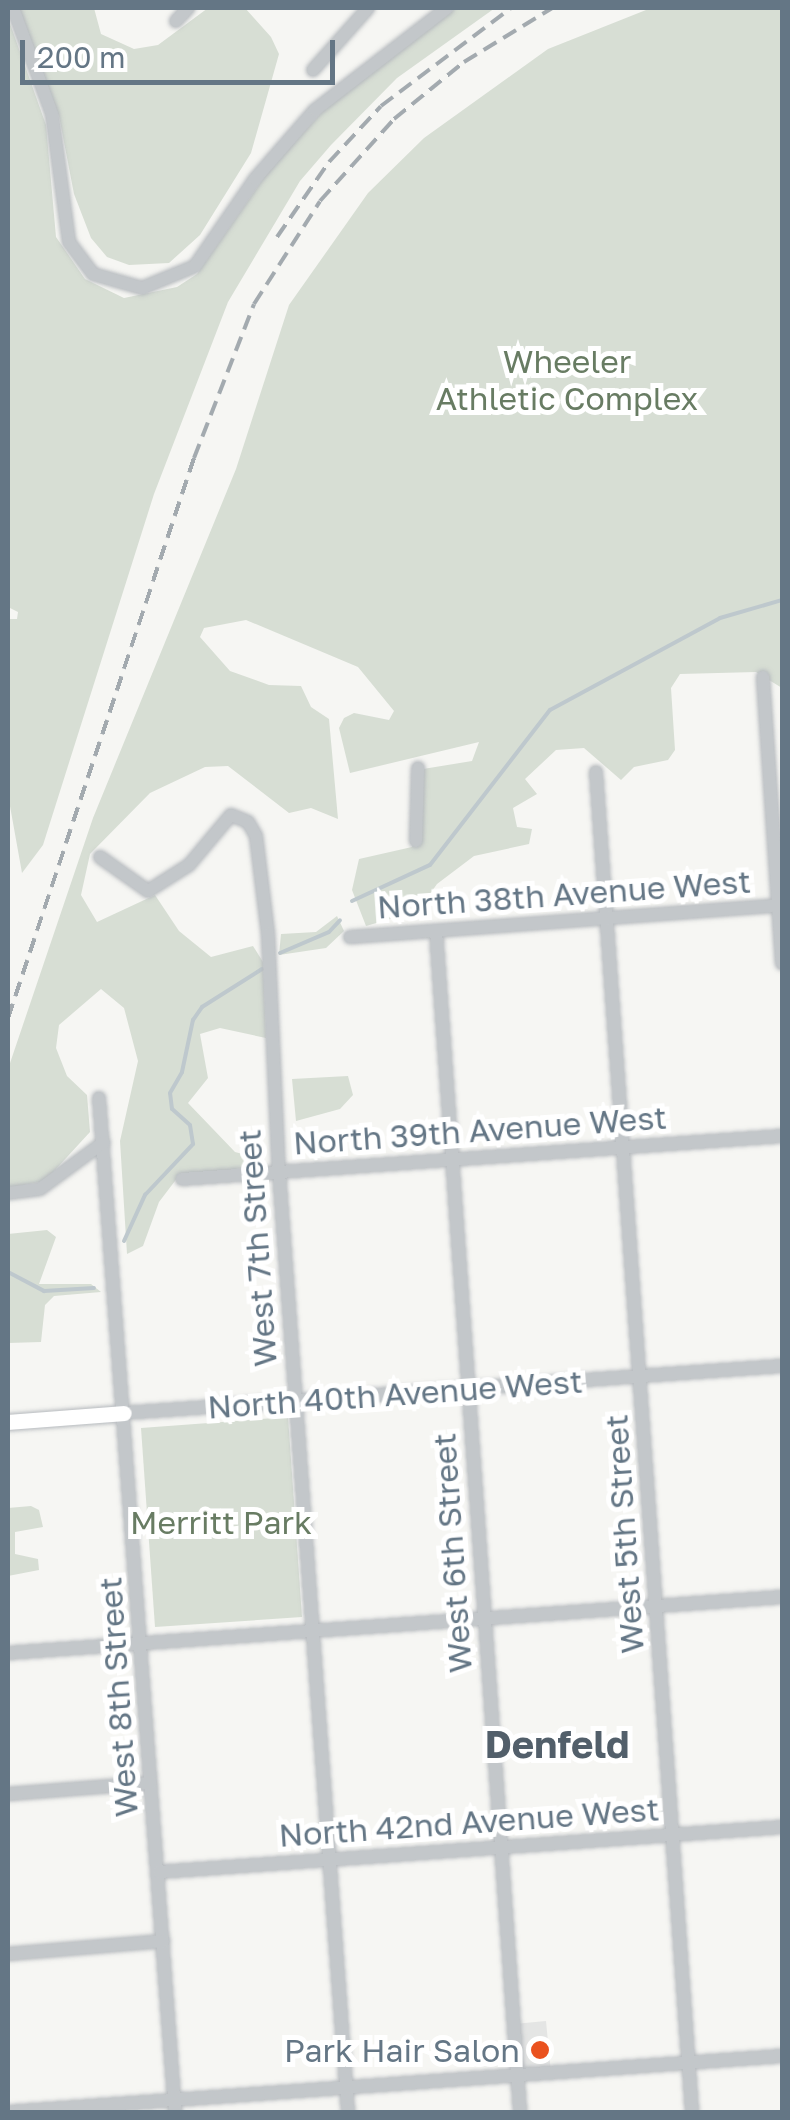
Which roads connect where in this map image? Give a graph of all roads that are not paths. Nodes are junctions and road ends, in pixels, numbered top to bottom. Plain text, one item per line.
1 (13, 8) edge
2 (188, 8) edge
3 (447, 8) edge
4 (361, 10) edge
5 (176, 21) dead end
6 (314, 70) dead end
7 (762, 677) dead end
8 (418, 768) dead end
9 (596, 772) dead end
10 (416, 841) dead end
11 (100, 858) dead end
12 (780, 905) edge
13 (606, 918) junction
14 (436, 930) junction
15 (350, 938) dead end
16 (782, 964) edge
17 (100, 1098) dead end
18 (782, 1136) edge
19 (104, 1142) junction
20 (623, 1146) junction
21 (451, 1159) junction
22 (279, 1172) junction
23 (182, 1179) dead end
24 (8, 1193) edge
25 (782, 1366) edge
26 (640, 1377) junction
27 (468, 1388) junction
28 (296, 1400) junction
29 (124, 1413) junction
30 (8, 1422) edge
31 (782, 1597) edge
32 (656, 1606) junction
33 (484, 1618) junction
34 (312, 1630) junction
35 (141, 1642) junction
36 (8, 1652) edge
37 (151, 1783) junction
38 (8, 1794) edge
39 (782, 1827) edge
40 (672, 1834) junction
41 (502, 1847) junction
42 (330, 1860) junction
43 (158, 1872) junction
44 (163, 1941) junction
45 (8, 1954) edge
46 (782, 2056) edge
47 (688, 2062) junction
48 (518, 2076) junction
49 (346, 2088) junction
50 (175, 2107) edge
51 (8, 2112) edge
52 (348, 2112) edge
53 (520, 2112) edge
54 (692, 2112) edge

1 - 3 street
2 - 5 street
4 - 6 street
7 - 12 street
8 - 10 street
9 - 13 street, West 5th Street
11 - 22 street, West 7th Street
12 - 13 street, North 38th Avenue West
12 - 16 street
13 - 14 street, North 38th Avenue West
13 - 20 street, West 5th Street
14 - 15 street, North 38th Avenue West
14 - 21 street, West 6th Street
17 - 19 street, West 8th Street
18 - 20 street, North 39th Avenue West
19 - 24 street
19 - 29 street, West 8th Street
20 - 21 street, North 39th Avenue West
20 - 26 street, West 5th Street
21 - 22 street, North 39th Avenue West
21 - 27 street, West 6th Street
22 - 23 street, North 39th Avenue West
22 - 28 street, West 7th Street
25 - 26 street, North 40th Avenue West
26 - 27 street, North 40th Avenue West
26 - 32 street, West 5th Street
27 - 28 street, North 40th Avenue West
27 - 33 street, West 6th Street
28 - 29 street, North 40th Avenue West
28 - 34 street, West 7th Street
29 - 30 main road, North 40th Avenue West
29 - 35 street, West 8th Street
31 - 32 street
32 - 33 street
32 - 40 street, West 5th Street
33 - 34 street
33 - 41 street, West 6th Street
34 - 35 street
34 - 42 street, West 7th Street
35 - 36 street
35 - 37 street, West 8th Street
37 - 38 street
37 - 43 street, West 8th Street
39 - 40 street, North 42nd Avenue West
40 - 41 street, North 42nd Avenue West
40 - 47 street, West 5th Street
41 - 42 street, North 42nd Avenue West
41 - 48 street, West 6th Street
42 - 43 street, North 42nd Avenue West
42 - 49 street, West 7th Street
43 - 44 street, West 8th Street
44 - 45 street
44 - 50 street, West 8th Street
46 - 47 street
47 - 48 street
47 - 54 street, West 5th Street
48 - 49 street
48 - 53 street, West 6th Street
49 - 50 street
49 - 52 street, West 7th Street
50 - 51 street

